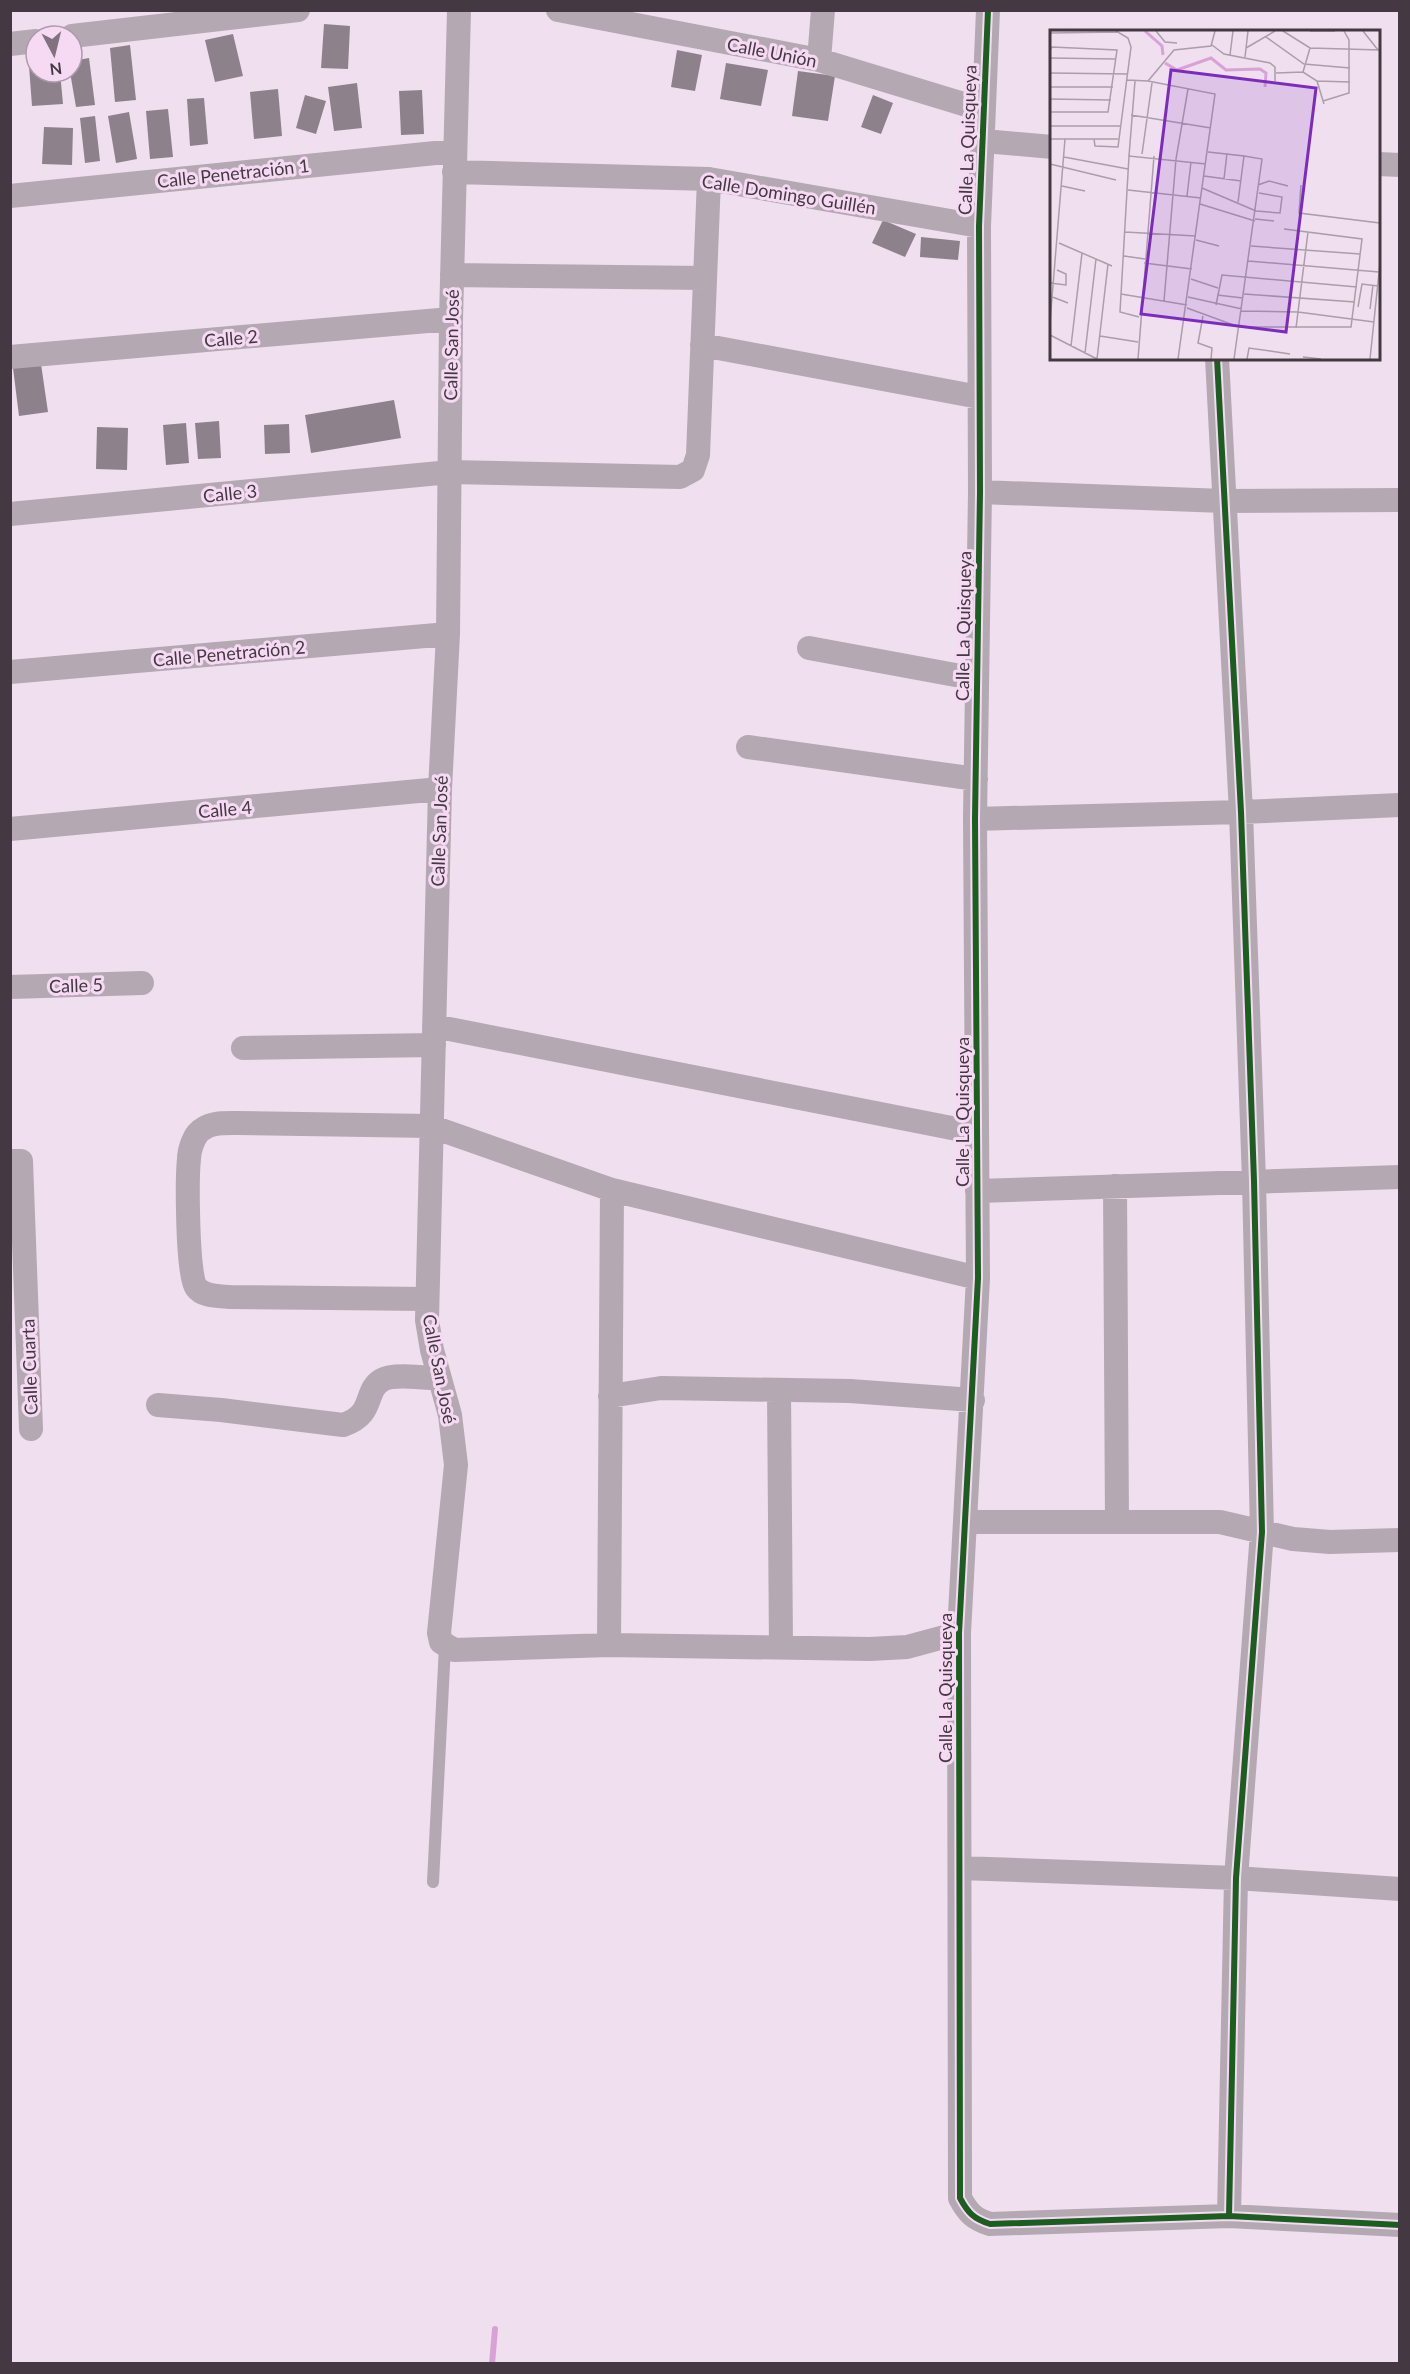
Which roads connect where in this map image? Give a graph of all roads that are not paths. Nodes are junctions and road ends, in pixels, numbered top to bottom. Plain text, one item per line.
1 (298, 10) edge
2 (459, 10) edge
3 (558, 10) edge
4 (823, 10) edge
5 (988, 10) edge
6 (84, 35) edge
7 (819, 60) junction
8 (983, 110) junction
9 (984, 141) junction
10 (1050, 147) edge
11 (454, 162) junction
12 (1380, 164) edge
13 (1400, 165) edge
14 (709, 179) junction
15 (10, 196) edge
16 (979, 226) junction
17 (452, 275) junction
18 (705, 278) junction
19 (451, 319) junction
20 (702, 345) junction
21 (10, 357) edge
22 (1217, 360) edge
23 (979, 397) junction
24 (450, 472) junction
25 (980, 492) junction
26 (1400, 500) edge
27 (1224, 501) junction
28 (10, 514) edge
29 (448, 634) junction
30 (809, 648) dead end
31 (10, 672) edge
32 (977, 679) junction
33 (748, 747) dead end
34 (976, 779) junction
35 (440, 789) junction
36 (1400, 805) edge
37 (1241, 812) junction
38 (975, 819) junction
39 (10, 829) edge
40 (142, 983) dead end
41 (10, 987) edge
42 (434, 1036) junction
43 (243, 1048) dead end
44 (430, 1126) junction
45 (977, 1132) junction
46 (16, 1161) edge
47 (1400, 1177) edge
48 (1254, 1181) junction
49 (1115, 1186) junction
50 (612, 1190) junction
51 (977, 1191) junction
52 (978, 1278) junction
53 (428, 1299) junction
54 (440, 1379) junction
55 (780, 1391) junction
56 (610, 1396) junction
57 (973, 1400) junction
58 (158, 1405) dead end
59 (31, 1429) dead end
60 (966, 1522) junction
61 (1117, 1522) junction
62 (1262, 1532) junction
63 (1400, 1540) edge
64 (959, 1633) junction
65 (609, 1645) junction
66 (445, 1646) junction
67 (781, 1647) junction
68 (960, 1868) junction
69 (1236, 1878) junction
70 (433, 1882) dead end
71 (1400, 1889) edge
72 (1229, 2216) junction
73 (1400, 2225) edge

1 - 6 street
2 - 11 street, Calle San José
3 - 7 street, Calle Unión
4 - 7 street
5 - 8 street, Calle La Quisqueya
7 - 8 street, Calle Unión
8 - 9 street, Calle La Quisqueya
9 - 10 street
9 - 16 street, Calle La Quisqueya
11 - 14 street, Calle Domingo Guillén
11 - 15 street, Calle Penetración 1
11 - 17 street, Calle San José
12 - 13 street
14 - 16 street, Calle Domingo Guillén
14 - 18 street, Calle 3
16 - 23 street, Calle La Quisqueya
17 - 18 street
17 - 19 street, Calle San José
18 - 20 street, Calle 3
19 - 21 street, Calle 2
19 - 24 street, Calle San José
20 - 23 street
20 - 24 street, Calle 3
22 - 27 street
23 - 25 street, Calle La Quisqueya
24 - 28 street, Calle 3
24 - 29 street, Calle San José
25 - 27 street
25 - 32 street, Calle La Quisqueya
26 - 27 street
27 - 37 street
29 - 31 street, Calle Penetración 2
29 - 35 street, Calle San José
30 - 32 street
32 - 34 street, Calle La Quisqueya
33 - 34 street
34 - 38 street, Calle La Quisqueya
35 - 39 street, Calle 4
35 - 42 street, Calle San José
36 - 37 street
37 - 38 street
37 - 48 street
38 - 45 street, Calle La Quisqueya
40 - 41 street, Calle 5
42 - 43 street
42 - 44 street, Calle San José
42 - 45 street
44 - 50 street
44 - 53 street, Calle San José
44 - 53 street
45 - 51 street, Calle La Quisqueya
46 - 59 street, Calle Cuarta
47 - 48 street
48 - 49 street
48 - 62 street
49 - 51 street
49 - 61 street
50 - 52 street
50 - 56 street
51 - 52 street, Calle La Quisqueya
52 - 57 street, Calle La Quisqueya
53 - 54 street, Calle San José
54 - 58 street
54 - 66 street, Calle San José
55 - 56 street
55 - 57 street
55 - 67 street
56 - 65 street
57 - 60 street, Calle La Quisqueya
60 - 61 street
60 - 64 street, Calle La Quisqueya
61 - 62 street
62 - 63 street
62 - 69 street
64 - 67 street
64 - 68 street, Calle La Quisqueya
65 - 66 street
65 - 67 street
66 - 70 lane
68 - 69 street
68 - 72 street, Calle La Quisqueya
69 - 71 street
69 - 72 street
72 - 73 street

